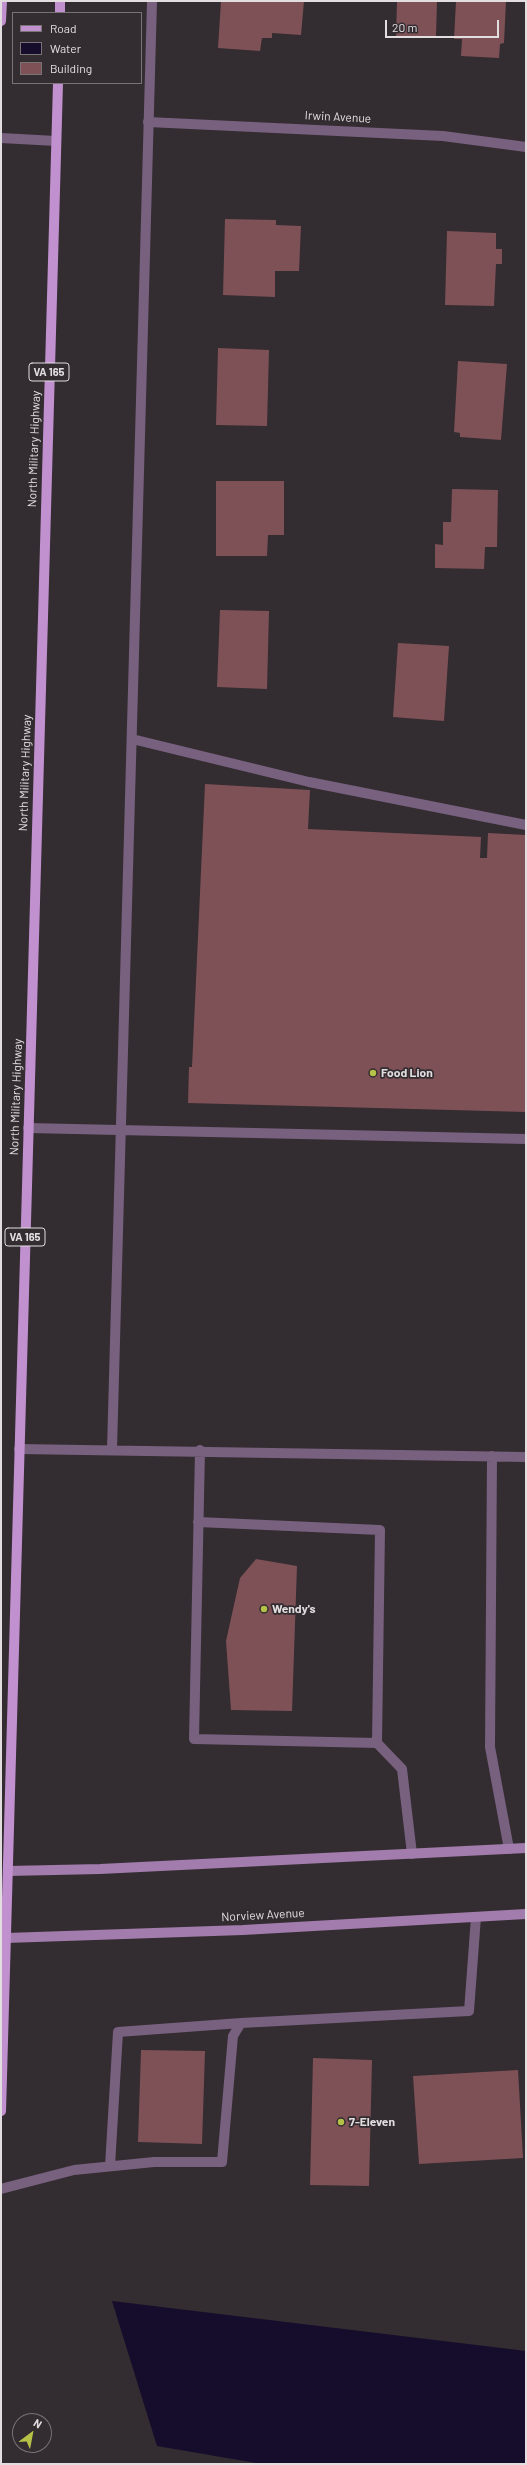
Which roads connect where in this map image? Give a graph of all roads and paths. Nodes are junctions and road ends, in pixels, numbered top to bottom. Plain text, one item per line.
1 (2, 1) edge
2 (60, 1) edge
3 (152, 1) edge
4 (60, 12) edge
5 (1, 21) edge
6 (58, 84) edge
7 (148, 122) junction
8 (1, 138) edge
9 (56, 141) junction
10 (526, 147) edge
11 (132, 740) junction
12 (526, 825) edge
13 (28, 1128) junction
14 (121, 1130) junction
15 (526, 1139) edge
16 (19, 1448) junction
17 (112, 1449) junction
18 (200, 1450) junction
19 (492, 1456) junction
20 (526, 1457) edge
21 (198, 1522) junction
22 (377, 1743) junction
23 (526, 1848) edge
24 (509, 1849) junction
25 (412, 1854) junction
26 (5, 1871) edge
27 (526, 1914) edge
28 (476, 1917) junction
29 (4, 1938) edge
30 (240, 2023) junction
31 (1, 2111) edge
32 (110, 2166) junction
33 (1, 2189) edge

1 - 5 main road
2 - 4 main road
3 - 7 street
6 - 9 main road, North Military Highway / VA 165
7 - 10 street, Irwin Avenue
7 - 11 street
8 - 9 street
9 - 13 main road, North Military Highway / VA 165
11 - 12 street
11 - 14 street
13 - 14 street
13 - 16 main road, North Military Highway / VA 165
14 - 15 street
14 - 17 street
16 - 17 street
16 - 26 main road, North Military Highway / VA 165
17 - 18 street
18 - 19 street
18 - 21 street
19 - 20 street
19 - 24 street
21 - 22 street
21 - 22 street
22 - 25 street
23 - 24 main road
24 - 25 main road
25 - 26 main road
26 - 29 main road, North Military Highway / VA 165
27 - 28 main road, Norview Avenue
28 - 29 main road, Norview Avenue
28 - 30 street
29 - 31 main road, North Military Highway / VA 165
30 - 32 street
30 - 32 street
32 - 33 street

